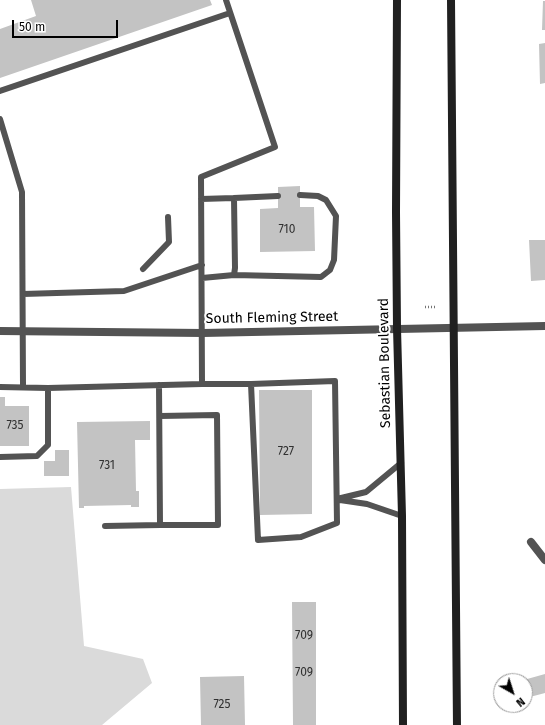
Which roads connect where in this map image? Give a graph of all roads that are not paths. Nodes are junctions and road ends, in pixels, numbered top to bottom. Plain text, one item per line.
1 (226, 0) edge
2 (397, 0) edge
3 (451, 0) edge
4 (230, 12) junction
5 (0, 91) edge
6 (0, 119) edge
7 (300, 195) dead end
8 (278, 196) dead end
9 (234, 198) junction
10 (201, 199) junction
11 (168, 217) dead end
12 (202, 266) junction
13 (143, 269) dead end
14 (234, 275) junction
15 (202, 278) junction
16 (23, 294) junction
17 (545, 326) edge
18 (397, 328) junction
19 (454, 328) junction
20 (0, 331) edge
21 (23, 331) junction
22 (202, 333) junction
23 (202, 384) junction
24 (251, 384) junction
25 (159, 385) junction
26 (0, 387) edge
27 (23, 387) junction
28 (48, 388) junction
29 (160, 416) junction
30 (0, 457) edge
31 (400, 463) junction
32 (337, 499) junction
33 (402, 516) junction
34 (160, 525) junction
35 (105, 526) dead end
36 (531, 542) dead end
37 (545, 560) edge
38 (403, 725) edge
39 (457, 725) edge

1 - 4 lane
2 - 18 main road, Sebastian Boulevard
3 - 19 main road
4 - 5 lane
4 - 10 lane
6 - 16 lane
7 - 14 lane
8 - 9 lane
9 - 10 lane
9 - 14 lane
10 - 12 lane
11 - 13 lane
12 - 15 lane
12 - 16 lane
14 - 15 lane
15 - 22 lane
16 - 21 lane
17 - 19 street, South Fleming Street
18 - 19 street, South Fleming Street
18 - 22 street, South Fleming Street
18 - 31 main road, Sebastian Boulevard
19 - 39 main road
20 - 21 street, South Fleming Street
21 - 22 street, South Fleming Street
21 - 27 lane
22 - 23 lane
23 - 24 lane
23 - 25 lane
24 - 32 lane
24 - 32 lane
25 - 28 lane
25 - 29 lane
26 - 27 lane
27 - 28 lane
28 - 30 lane
29 - 34 lane
29 - 34 lane
31 - 32 lane
31 - 33 main road, Sebastian Boulevard
32 - 33 lane
33 - 38 main road, Sebastian Boulevard
34 - 35 lane
36 - 37 street

